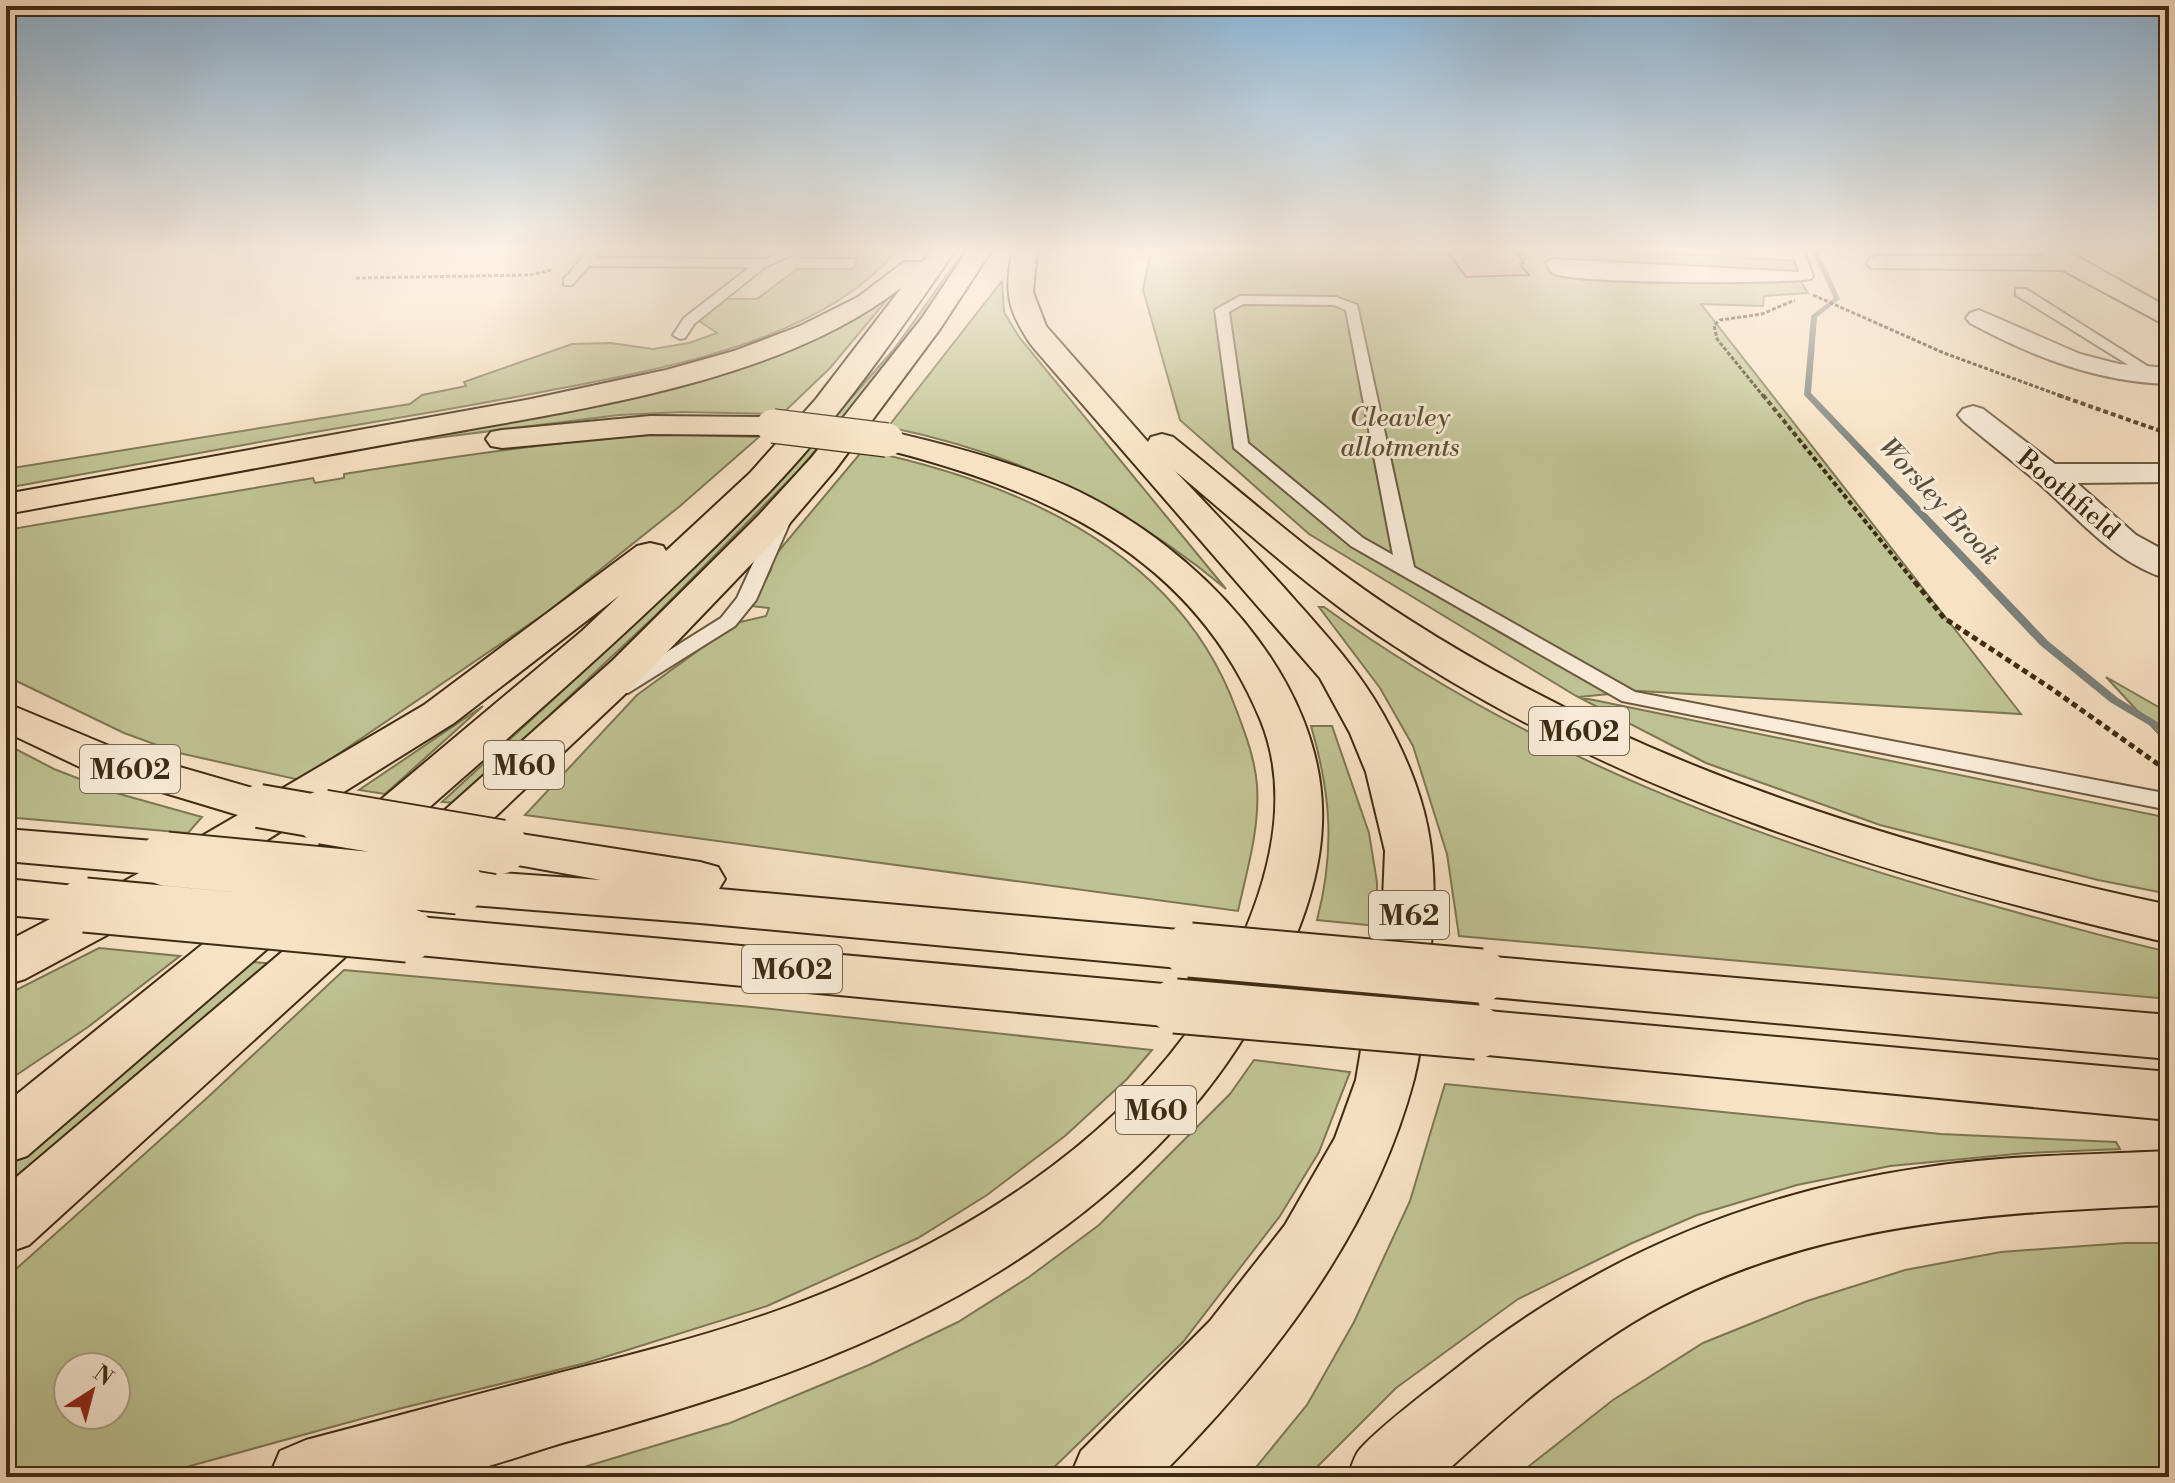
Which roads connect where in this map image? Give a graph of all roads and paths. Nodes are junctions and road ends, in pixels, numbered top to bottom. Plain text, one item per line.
1 (694, 317) edge
2 (837, 317) edge
3 (893, 317) edge
4 (936, 317) edge
5 (1029, 317) edge
6 (1223, 317) edge
7 (1354, 317) edge
8 (1740, 317) edge
9 (1861, 317) edge
10 (2063, 317) edge
11 (1979, 318) dead end
12 (680, 335) dead end
13 (1072, 373) junction
14 (2162, 376) edge
15 (827, 405) junction
16 (1973, 415) dead end
17 (2169, 434) edge
18 (2169, 473) edge
19 (2047, 474) junction
20 (6, 504) edge
21 (6, 519) edge
22 (2169, 568) edge
23 (1405, 570) junction
24 (6, 716) edge
25 (2169, 772) edge
26 (2169, 802) edge
27 (6, 845) edge
28 (6, 897) edge
29 (2169, 924) edge
30 (1086, 940) junction
31 (6, 965) edge
32 (2169, 1037) edge
33 (2169, 1096) edge
34 (6, 1138) edge
35 (2169, 1178) edge
36 (6, 1225) edge
37 (306, 1477) edge
38 (1107, 1477) edge
39 (1385, 1477) edge

1 - 12 lane
2 - 20 highway
3 - 15 highway, M60
4 - 36 highway, M60
5 - 13 highway
6 - 23 lane
7 - 23 lane
8 - 25 path
9 - 17 path
10 - 14 lane
11 - 14 street
13 - 29 highway, M602
13 - 38 highway, M62
15 - 31 highway, M60
15 - 34 highway, M60
16 - 19 street, Boothfield
18 - 19 street
19 - 22 street, Boothfield
21 - 37 highway, M60, bridge
23 - 26 lane
24 - 30 highway, M602, bridge
27 - 30 highway, M602, bridge
28 - 33 highway, M602, bridge
30 - 32 highway, M602, bridge
35 - 39 highway

